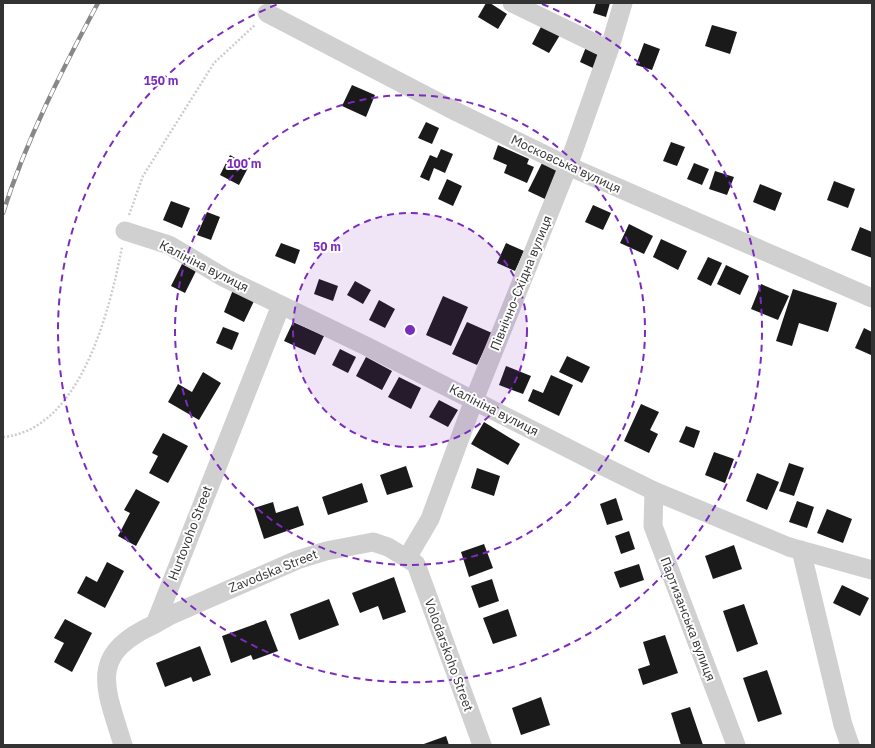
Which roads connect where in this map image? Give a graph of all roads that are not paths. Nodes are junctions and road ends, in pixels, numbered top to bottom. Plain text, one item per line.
1 (512, 3) edge
2 (623, 3) edge
3 (267, 13) dead end
4 (609, 50) junction
5 (568, 166) junction
6 (125, 231) dead end
7 (872, 298) edge
8 (281, 305) junction
9 (474, 400) junction
10 (654, 491) junction
11 (801, 550) junction
12 (411, 561) junction
13 (872, 570) edge
14 (155, 624) junction
15 (123, 745) edge
16 (482, 745) edge
17 (736, 745) edge
18 (850, 745) edge

1 - 4 street
2 - 4 street, Північно-Східна вулиця
3 - 5 street, Московська вулиця
4 - 5 street, Північно-Східна вулиця
5 - 7 street, Московська вулиця
5 - 9 street, Північно-Східна вулиця
6 - 8 street, Калініна вулиця
8 - 9 street, Калініна вулиця
8 - 14 street, Hurtovoho Street
9 - 10 street, Калініна вулиця
9 - 12 street, Північно-Східна вулиця
10 - 11 street, Калініна вулиця
10 - 17 street, Партизанська вулиця
11 - 13 street, Калініна вулиця
11 - 18 street
12 - 14 street, Zavodska Street
12 - 16 street, Volodarskoho Street
14 - 15 street

